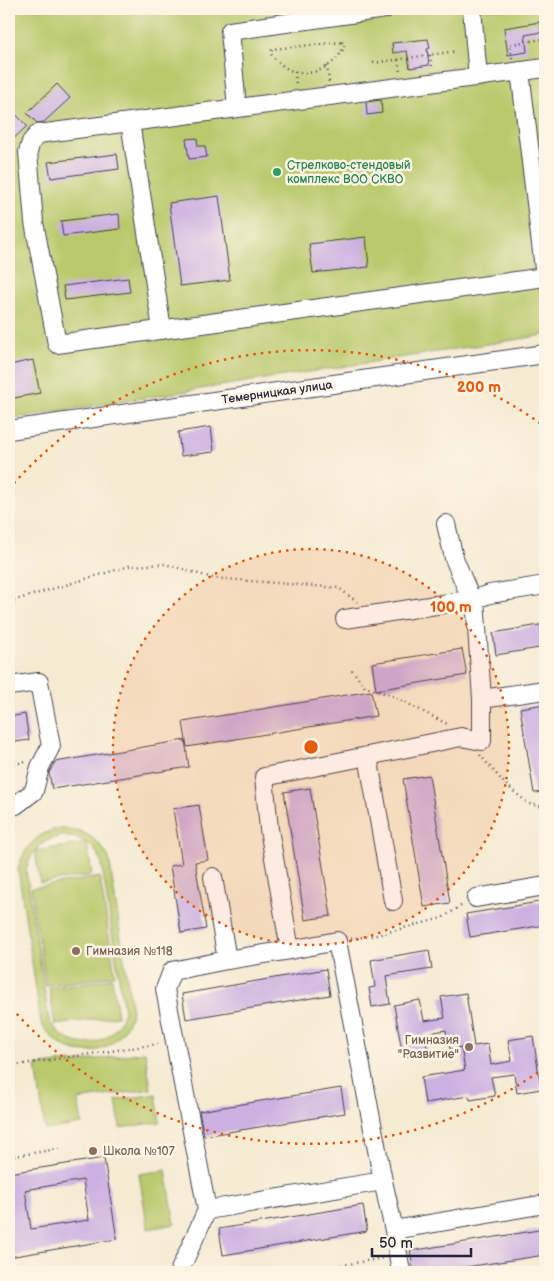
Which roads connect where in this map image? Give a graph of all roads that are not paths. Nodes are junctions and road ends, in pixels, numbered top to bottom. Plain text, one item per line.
1 (385, 9) edge
2 (472, 9) edge
3 (545, 68) edge
4 (517, 72) junction
5 (478, 77) junction
6 (237, 108) junction
7 (130, 122) junction
8 (540, 194) edge
9 (545, 277) edge
10 (162, 330) junction
11 (545, 354) edge
12 (9, 430) edge
13 (446, 524) dead end
14 (545, 585) edge
15 (473, 599) junction
16 (345, 619) dead end
17 (9, 686) edge
18 (545, 690) edge
19 (482, 699) junction
20 (368, 756) junction
21 (9, 806) edge
22 (214, 877) dead end
23 (545, 886) edge
24 (476, 898) road end
25 (393, 901) dead end
26 (290, 950) junction
27 (227, 960) junction
28 (382, 1181) junction
29 (545, 1204) edge
30 (207, 1210) junction
31 (394, 1230) junction
32 (400, 1264) edge
33 (178, 1272) edge

1 - 6 street
2 - 5 street
3 - 4 street
4 - 5 street
4 - 8 street
5 - 6 street
6 - 7 street
7 - 10 street
7 - 10 street
8 - 9 street
9 - 10 street
11 - 12 street, Темерницкая улица
13 - 15 street
14 - 15 street
15 - 16 street
15 - 19 street
17 - 21 street
18 - 19 street
19 - 20 street
20 - 25 street
20 - 26 street
22 - 27 street
23 - 24 street
26 - 27 street
26 - 28 street
27 - 30 street
28 - 30 street
28 - 31 street
29 - 31 street
30 - 33 street
31 - 32 street

